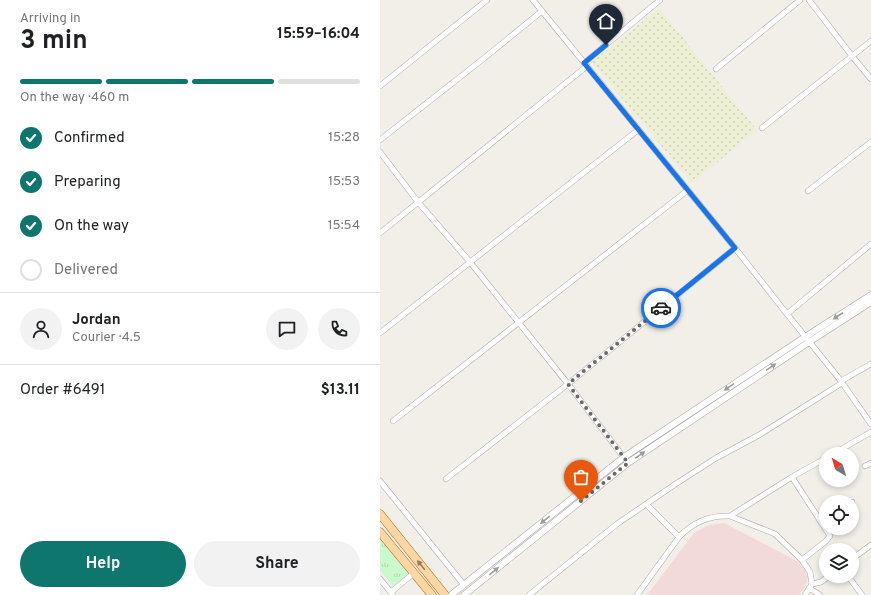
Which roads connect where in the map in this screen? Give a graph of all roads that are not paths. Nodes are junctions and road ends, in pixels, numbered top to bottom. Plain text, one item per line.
1 (487, 0) edge
2 (533, 0) edge
3 (660, 0) edge
4 (800, 0) edge
5 (809, 0) edge
6 (542, 11) junction
7 (871, 41) edge
8 (852, 56) junction
9 (585, 65) junction
10 (716, 69) dead end
11 (871, 79) edge
12 (380, 86) edge
13 (762, 128) dead end
14 (638, 130) junction
15 (380, 140) edge
16 (871, 142) edge
17 (380, 152) edge
18 (688, 190) junction
19 (808, 191) dead end
20 (418, 202) junction
21 (380, 233) edge
22 (871, 244) edge
23 (735, 248) junction
24 (470, 262) junction
25 (871, 295) edge
26 (871, 302) edge
27 (786, 314) junction
28 (519, 324) junction
29 (380, 333) edge
30 (807, 340) junction
31 (871, 364) edge
32 (841, 382) junction
33 (568, 384) junction
34 (393, 421) dead end
35 (871, 424) edge
36 (871, 432) edge
37 (845, 447) edge
38 (624, 457) junction
39 (819, 462) edge
40 (628, 463) junction
41 (871, 463) edge
42 (865, 466) dead end
43 (792, 478) junction
44 (446, 479) dead end
45 (380, 481) edge
46 (647, 505) junction
47 (380, 514) edge
48 (730, 516) junction
49 (819, 516) edge
50 (380, 532) edge
51 (830, 535) edge
52 (679, 537) junction
53 (871, 545) edge
54 (859, 554) edge
55 (802, 560) junction
56 (414, 574) junction
57 (380, 579) edge
58 (819, 583) edge
59 (853, 583) edge
60 (464, 585) junction
61 (811, 586) junction
62 (392, 593) edge
63 (432, 595) edge
64 (445, 595) edge
65 (451, 595) edge
66 (464, 595) edge
67 (529, 595) edge
68 (637, 595) edge
69 (805, 595) edge
70 (820, 595) edge
71 (862, 595) edge

1 - 12 street
2 - 6 street
3 - 9 street
4 - 10 street
5 - 8 street
6 - 9 street
6 - 15 street
7 - 8 street
8 - 11 street
8 - 13 street
9 - 14 street
9 - 20 street
14 - 18 street
14 - 24 street
16 - 19 street
17 - 20 street
18 - 23 street
18 - 28 street
20 - 21 street
20 - 24 street
22 - 27 street
23 - 27 street
23 - 33 street
24 - 28 street
24 - 29 street
25 -> 30 street
26 - 30 street
27 - 30 street
28 - 33 street
28 - 34 street
30 - 32 street
30 -> 38 street
40 -> 30 street
31 - 32 street
32 - 35 street
32 - 46 street
33 - 38 street
33 - 44 street
36 - 37 street
38 - 40 street
38 -> 60 street
39 - 43 street
66 -> 40 street
41 - 42 street
43 - 48 street
43 - 49 street
45 - 60 street
46 - 52 street
46 - 67 street
64 -> 47 main road
48 - 52 street
48 - 55 street
50 - 56 main road
51 - 55 street
52 - 68 street
53 - 54 street
55 - 61 street
56 - 62 street
56 - 63 main road
57 - 62 street
58 - 61 street
59 - 71 street
60 - 65 street
61 - 69 street
61 - 70 street

